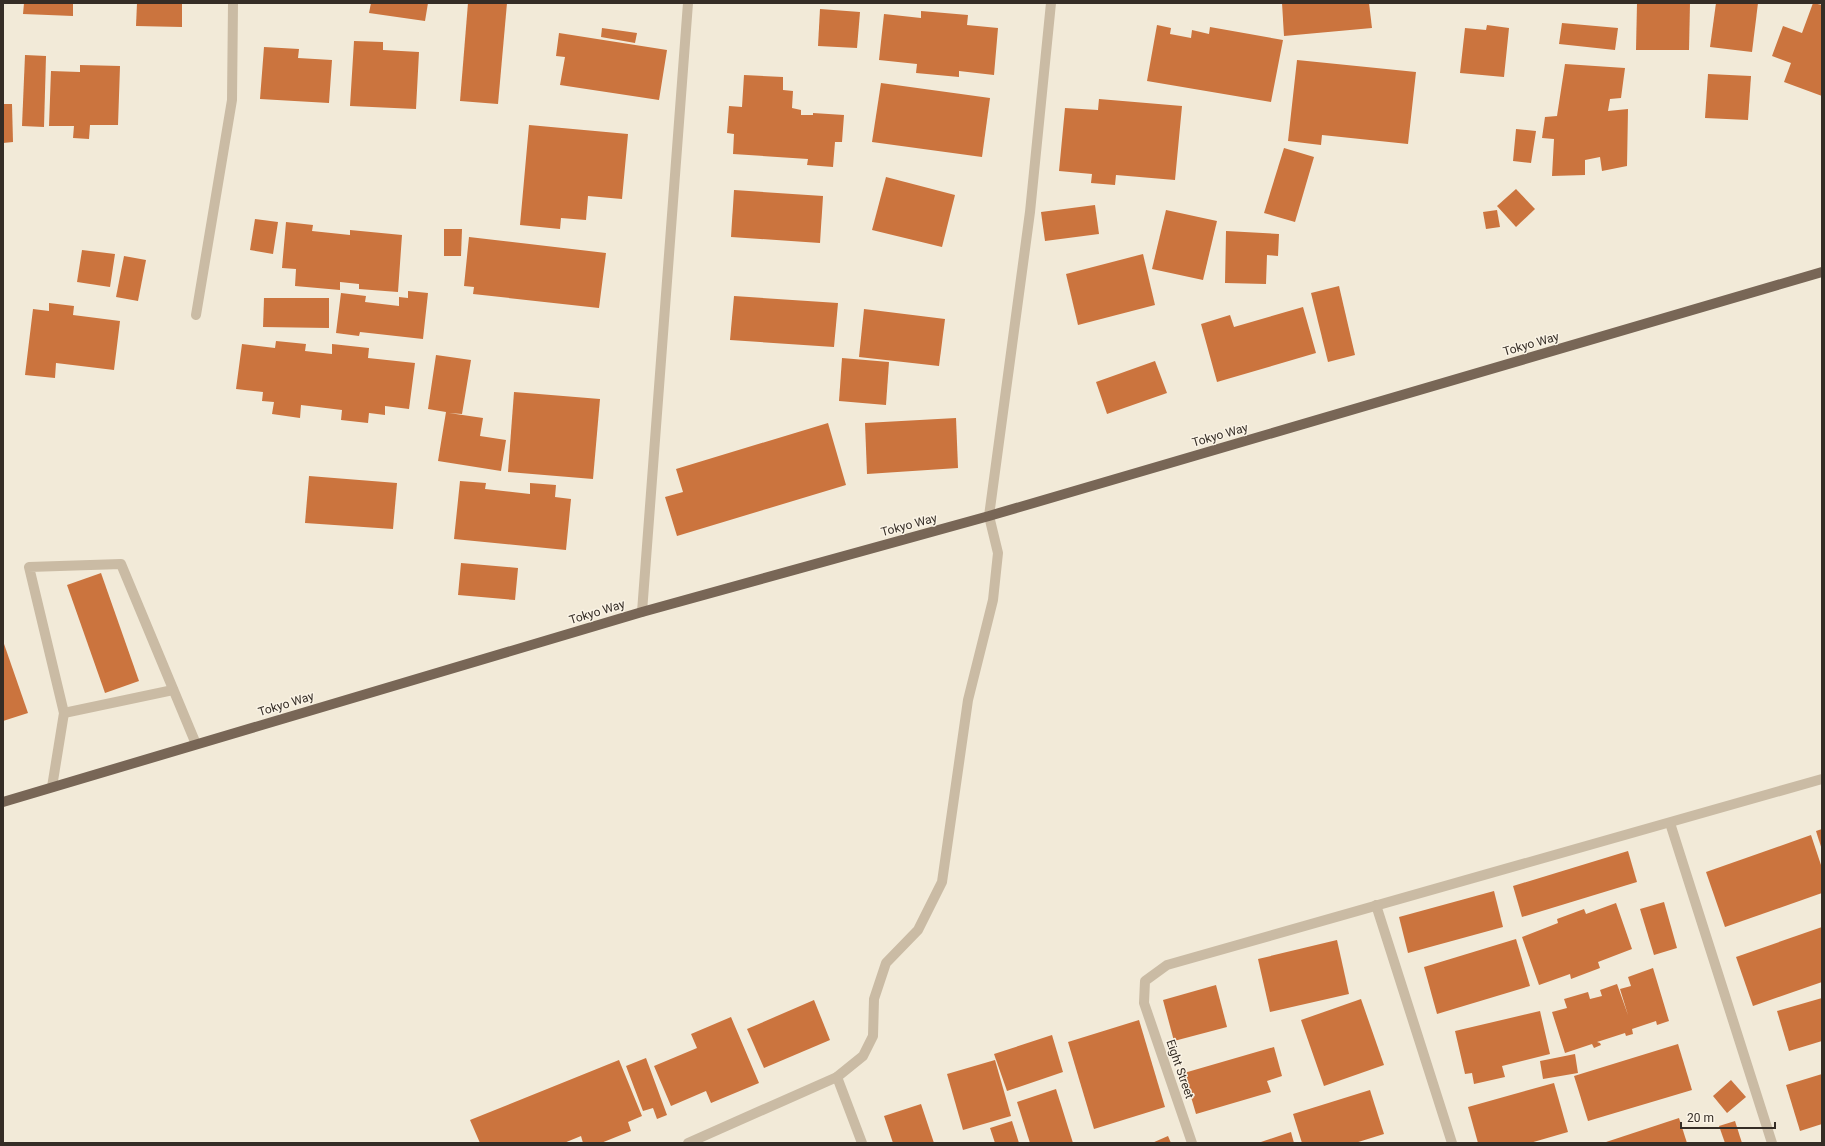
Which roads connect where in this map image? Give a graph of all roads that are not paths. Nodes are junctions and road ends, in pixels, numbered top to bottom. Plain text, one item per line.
1 (233, 3) edge
2 (688, 3) edge
3 (1051, 3) edge
4 (1822, 272) edge
5 (196, 315) dead end
6 (989, 516) junction
7 (642, 612) junction
8 (173, 690) junction
9 (64, 713) junction
10 (196, 744) junction
11 (1822, 779) edge
12 (52, 787) junction
13 (3, 802) edge
14 (1670, 823) junction
15 (1376, 905) junction
16 (837, 1076) junction
17 (688, 1143) edge
18 (862, 1143) edge
19 (1192, 1143) edge
20 (1452, 1143) edge
21 (1772, 1143) edge

1 - 5 street
2 - 7 street
3 - 6 street
4 - 6 main road, Tokyo Way
6 - 7 main road, Tokyo Way
6 - 16 street
7 - 10 main road, Tokyo Way
8 - 9 street
8 - 9 street
8 - 10 street
9 - 12 street
10 - 12 main road, Tokyo Way
11 - 14 street
12 - 13 main road, Tokyo Way
14 - 15 street
14 - 21 street
15 - 19 street, Eight Street
15 - 20 street
16 - 17 street
16 - 18 street

